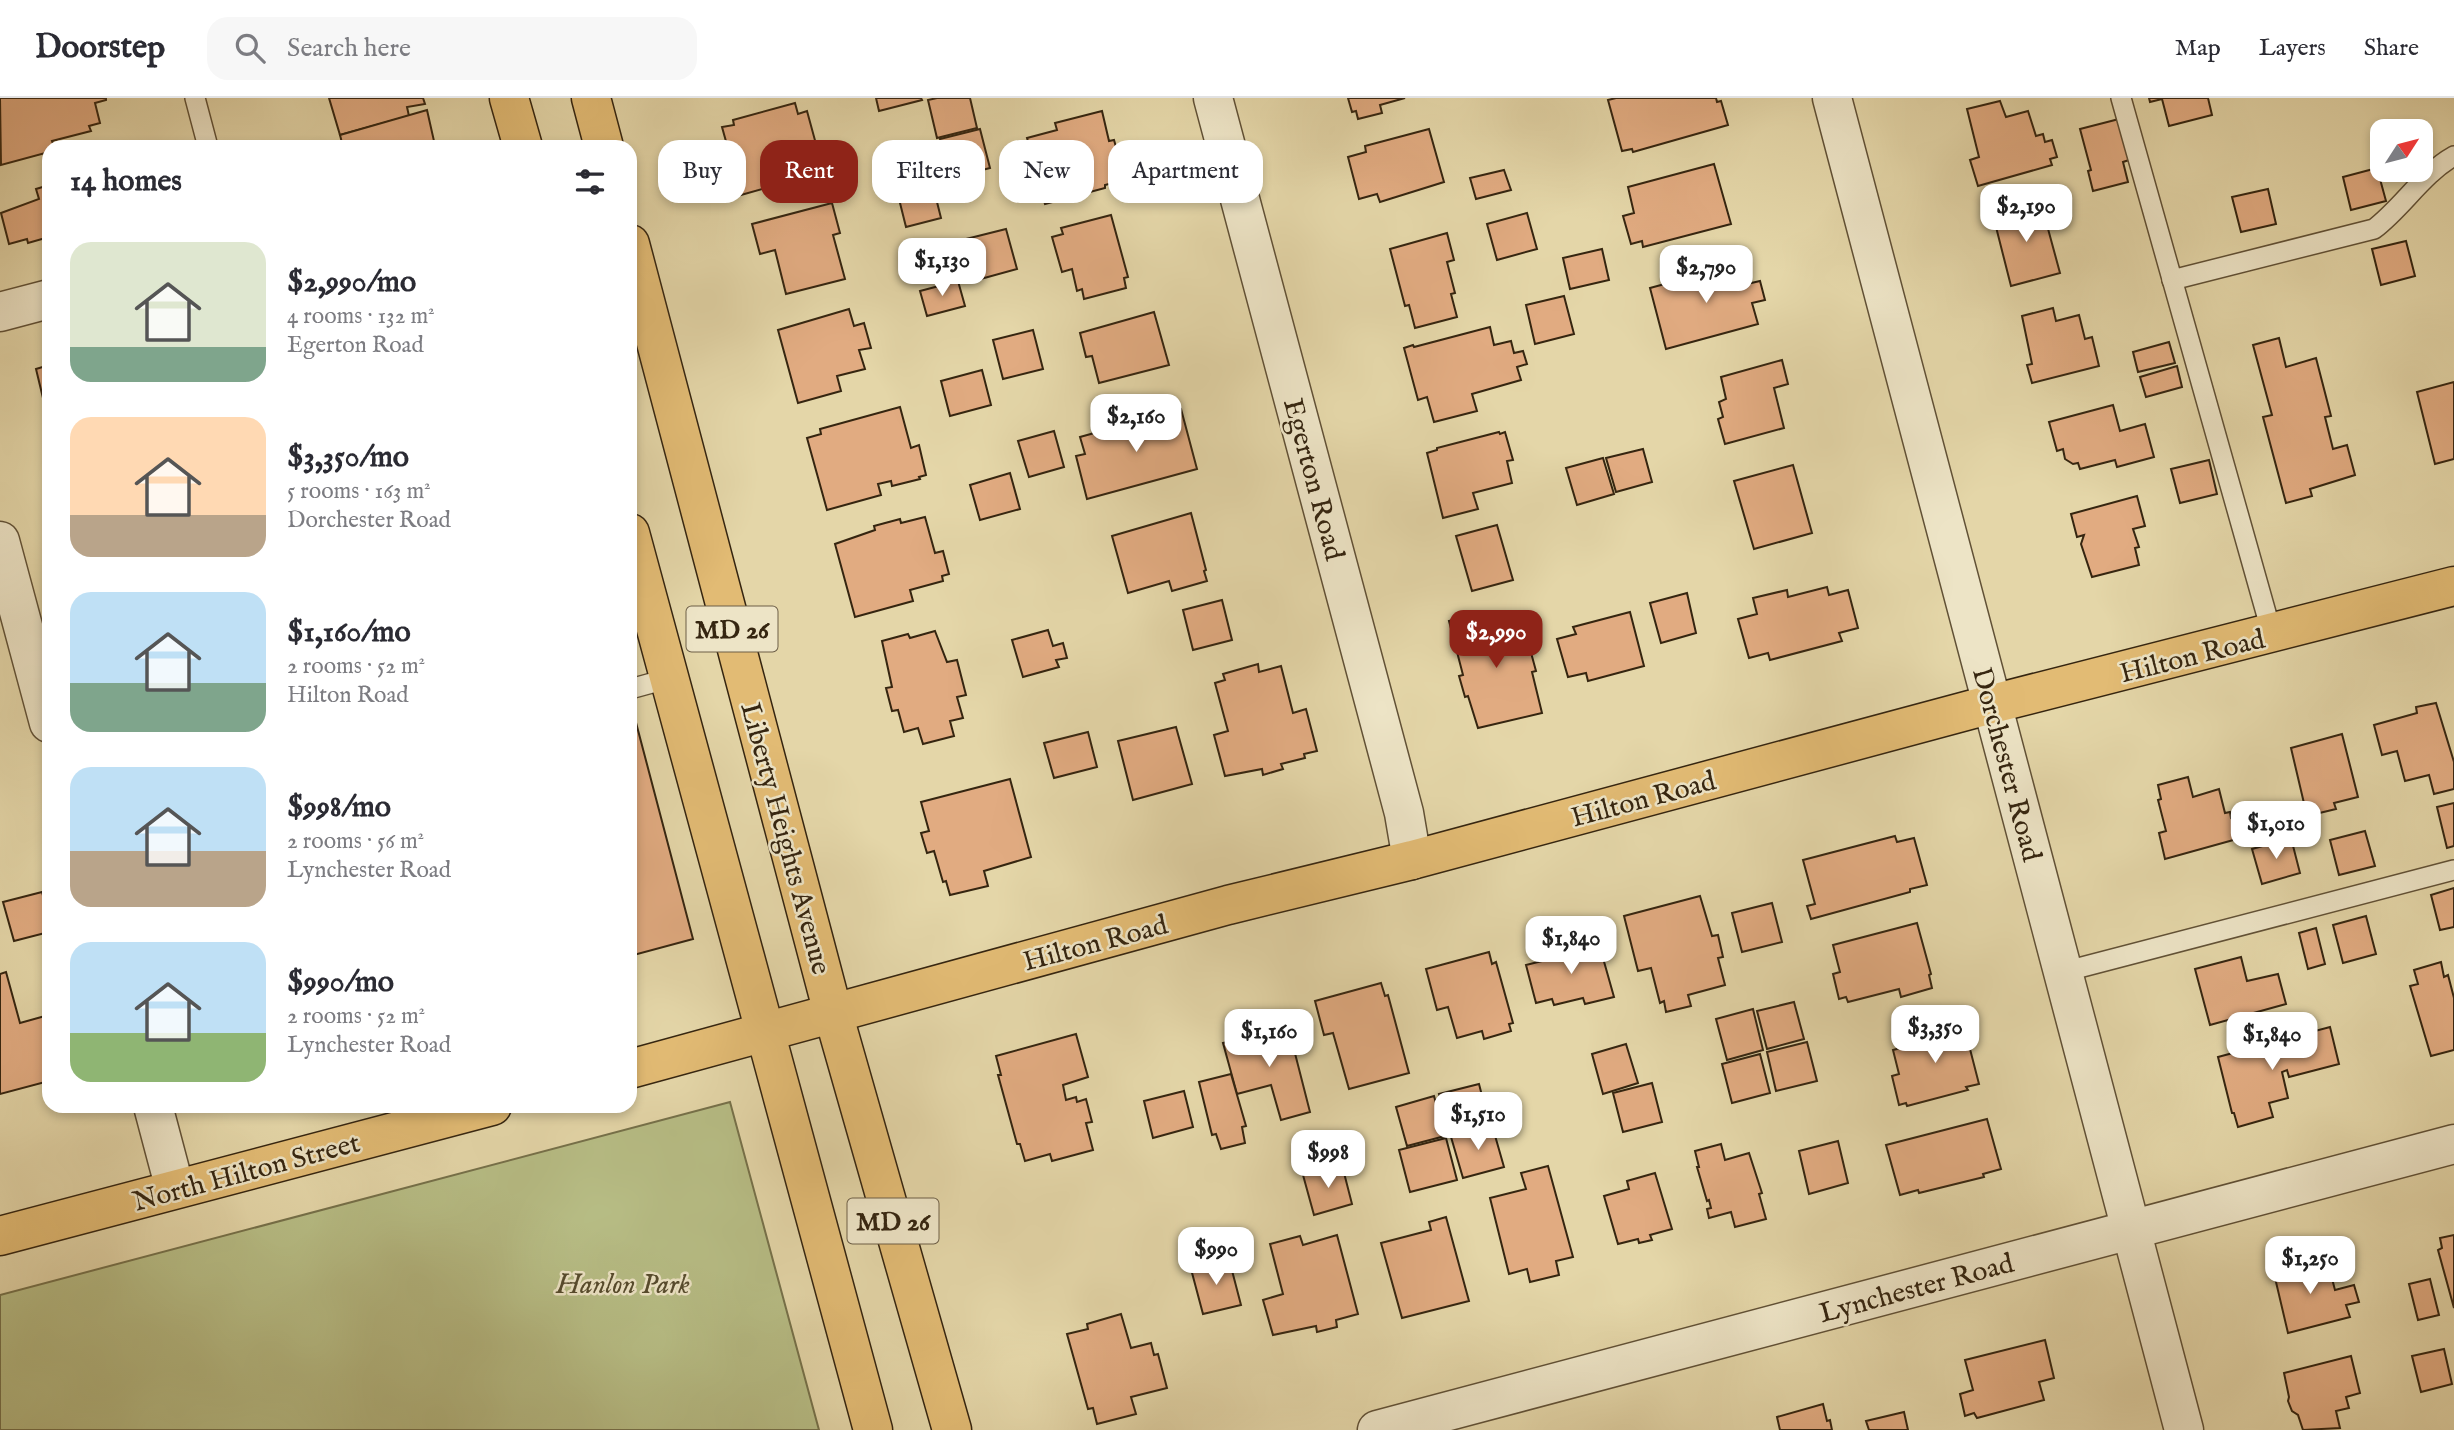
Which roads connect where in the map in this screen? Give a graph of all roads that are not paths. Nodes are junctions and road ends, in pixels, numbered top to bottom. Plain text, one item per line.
1 (195, 98) edge
2 (509, 98) edge
3 (591, 98) edge
4 (1213, 98) edge
5 (1832, 98) edge
6 (2121, 98) edge
7 (206, 140) edge
8 (521, 140) edge
9 (602, 140) edge
10 (2454, 156) edge
11 (637, 271) edge
12 (2172, 280) junction
13 (42, 301) edge
14 (0, 312) edge
15 (0, 541) edge
16 (637, 558) edge
17 (2454, 586) edge
18 (2272, 634) junction
19 (670, 678) junction
20 (637, 687) edge
21 (42, 697) edge
22 (1992, 704) junction
23 (1412, 860) junction
24 (2454, 870) edge
25 (2063, 972) junction
26 (833, 1013) junction
27 (765, 1032) junction
28 (637, 1067) edge
29 (155, 1113) edge
30 (465, 1113) edge
31 (2454, 1144) edge
32 (175, 1189) junction
33 (2131, 1230) junction
34 (0, 1236) edge
35 (873, 1430) edge
36 (952, 1430) edge
37 (1377, 1430) edge
38 (2184, 1430) edge

1 - 7 lane
2 - 8 main road
3 - 9 main road
4 - 23 street, Egerton Road
5 - 22 street, Dorchester Road
6 - 12 lane
10 - 12 lane
11 - 26 main road, Liberty Heights Avenue / MD 26
12 - 18 lane
13 - 14 street
15 - 21 street
16 - 19 main road, MD 26
17 - 18 main road, Hilton Road
18 - 22 main road, Hilton Road
19 - 20 lane
19 - 27 main road, MD 26
22 - 23 main road, Hilton Road
22 - 25 street, Dorchester Road
23 - 26 main road, Hilton Road
24 - 25 lane
25 - 33 street, Dorchester Road
26 - 27 main road
26 - 36 main road, Liberty Heights Avenue / MD 26
27 - 28 main road
27 - 35 main road, MD 26
29 - 32 street
30 - 32 main road, North Hilton Street
31 - 33 street, Lynchester Road
32 - 34 main road, North Hilton Street
33 - 37 street, Lynchester Road
33 - 38 street, Dorchester Road

